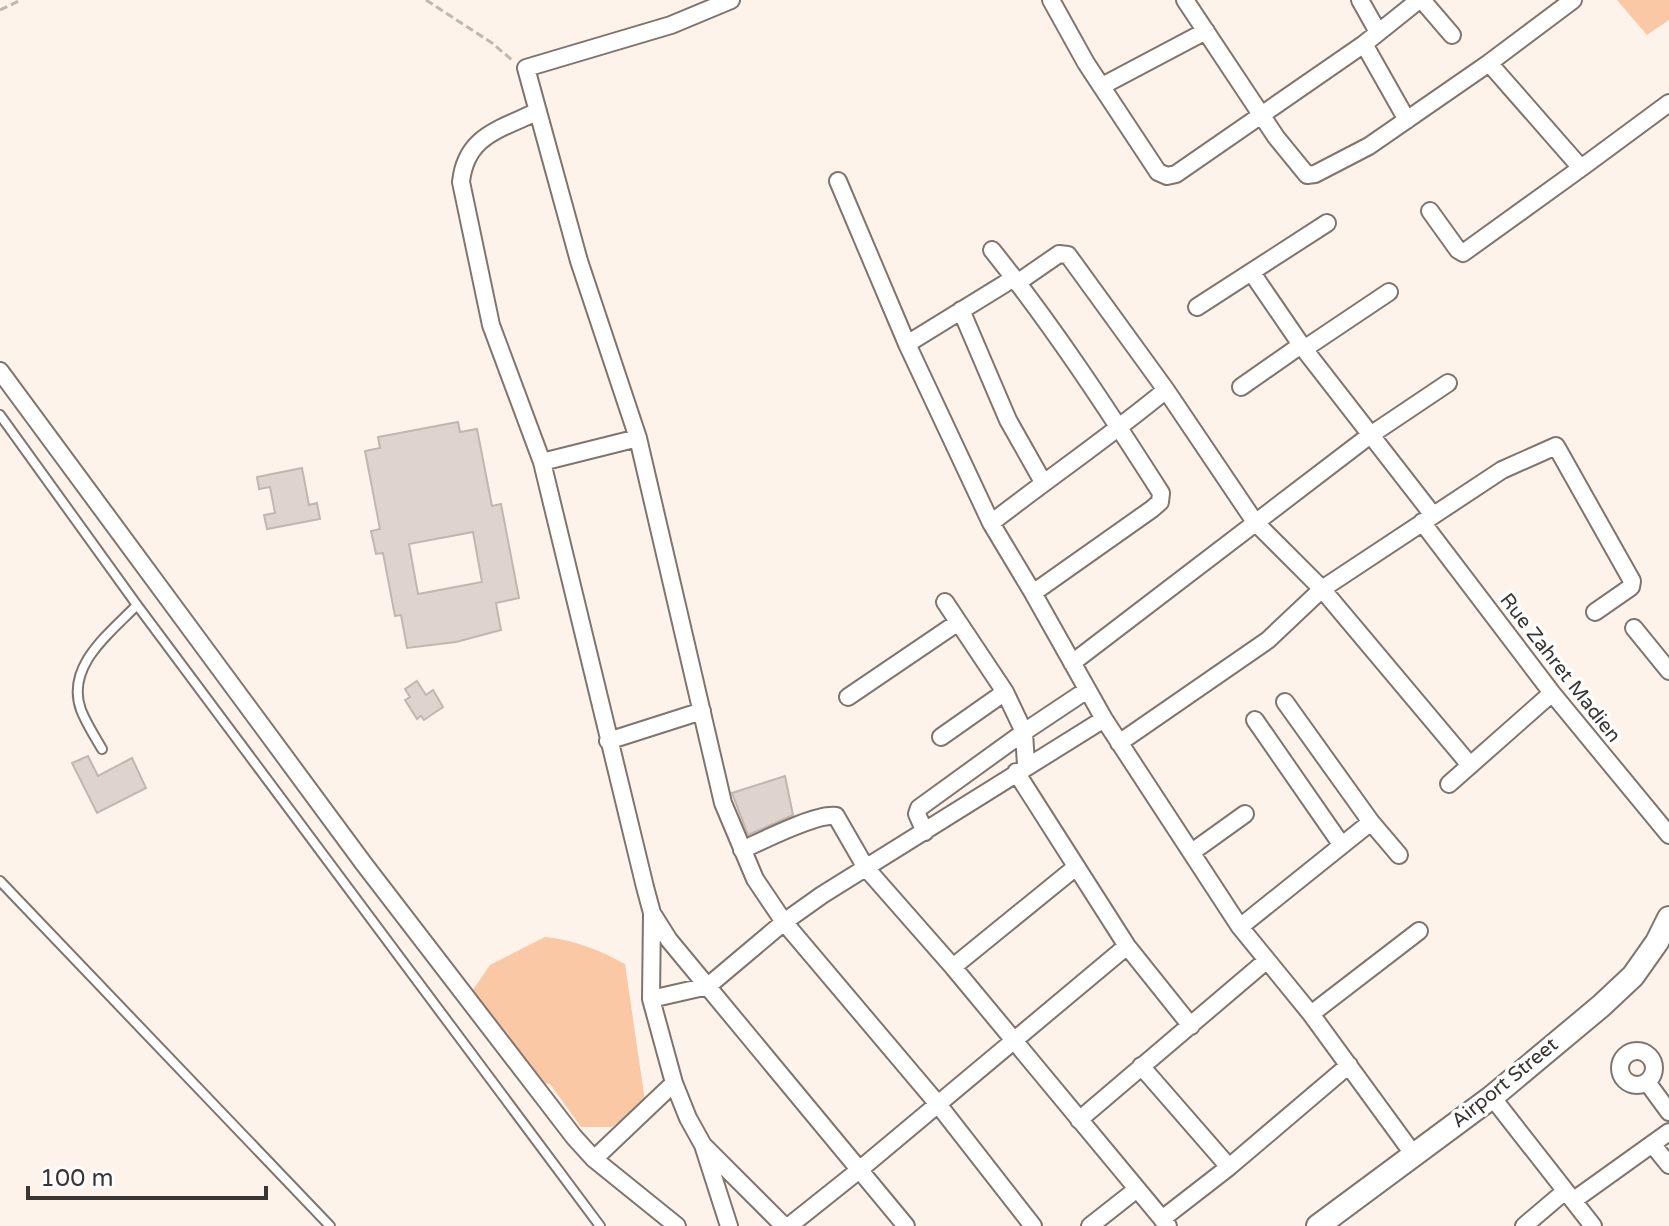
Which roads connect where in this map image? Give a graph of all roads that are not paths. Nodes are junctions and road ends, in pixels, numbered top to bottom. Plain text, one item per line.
1 (731, 0) edge
2 (1051, 0) edge
3 (1185, 0) edge
4 (1360, 0) edge
5 (1421, 0) edge
6 (1573, 0) edge
7 (1206, 31) junction
8 (1378, 32) junction
9 (1452, 35) dead end
10 (1364, 44) junction
11 (1489, 63) junction
12 (1102, 86) junction
13 (1669, 103) edge
14 (538, 111) junction
15 (1263, 115) junction
16 (1407, 120) junction
17 (1581, 168) junction
18 (838, 181) dead end
19 (1430, 211) dead end
20 (1327, 223) dead end
21 (992, 250) dead end
22 (1252, 273) junction
23 (1016, 280) junction
24 (1389, 292) dead end
25 (1197, 307) dead end
26 (961, 310) junction
27 (907, 344) junction
28 (1303, 347) junction
29 (0, 371) edge
30 (1448, 383) dead end
31 (1241, 387) dead end
32 (1166, 390) junction
33 (0, 415) edge
34 (1119, 429) junction
35 (1369, 436) junction
36 (638, 438) junction
37 (542, 462) junction
38 (1043, 482) junction
39 (1428, 518) junction
40 (1255, 522) junction
41 (991, 523) junction
42 (1322, 589) junction
43 (1033, 593) junction
44 (945, 602) dead end
45 (137, 605) junction
46 (1595, 612) dead end
47 (957, 623) junction
48 (1634, 628) dead end
49 (1072, 663) junction
50 (1669, 671) edge
51 (1087, 690) junction
52 (1005, 692) junction
53 (1552, 693) junction
54 (848, 697) dead end
55 (1285, 702) dead end
56 (702, 711) junction
57 (1104, 719) junction
58 (1255, 720) dead end
59 (1024, 732) junction
60 (941, 737) dead end
61 (608, 741) junction
62 (1119, 743) junction
63 (102, 749) dead end
64 (1469, 764) junction
65 (1021, 769) junction
66 (1449, 784) dead end
67 (1245, 814) dead end
68 (1371, 822) junction
69 (925, 832) junction
70 (1669, 835) edge
71 (1341, 844) junction
72 (742, 850) junction
73 (1192, 852) junction
74 (1399, 855) dead end
75 (1076, 867) junction
76 (866, 868) junction
77 (0, 881) edge
78 (652, 913) junction
79 (1669, 918) edge
80 (784, 922) junction
81 (1240, 927) junction
82 (1419, 931) dead end
83 (1127, 946) junction
84 (1267, 960) junction
85 (953, 967) junction
86 (708, 986) junction
87 (651, 999) junction
88 (1311, 1014) junction
89 (1191, 1026) junction
90 (1013, 1042) junction
91 (1349, 1065) junction
92 (1141, 1066) junction
93 (1647, 1082) dead end
94 (674, 1083) junction
95 (1492, 1097) junction
96 (937, 1103) junction
97 (1669, 1112) edge
98 (1079, 1120) junction
99 (1669, 1132) edge
100 (1652, 1144) junction
101 (703, 1145) junction
102 (1414, 1155) junction
103 (594, 1159) junction
104 (1669, 1165) edge
105 (1229, 1167) junction
106 (858, 1171) junction
107 (1137, 1189) junction
108 (1569, 1196) junction
109 (1165, 1223) edge
110 (330, 1226) edge
111 (600, 1226) edge
112 (677, 1226) edge
113 (729, 1226) edge
114 (787, 1226) edge
115 (906, 1226) edge
116 (1033, 1226) edge
117 (1090, 1226) edge
118 (1318, 1226) edge
119 (1524, 1226) edge
120 (1593, 1226) edge

1 - 14 street
2 - 12 street
3 - 7 street
4 - 8 street
5 - 8 street
5 - 9 street
6 - 11 street
7 - 12 street
7 - 15 street
8 - 10 street
10 - 15 street
10 - 16 street
11 - 16 street
11 - 17 street
12 - 15 street
13 - 17 street
14 - 36 street
14 - 37 street
15 - 16 street
17 - 19 street
18 - 27 street
20 - 22 street
21 - 23 street
22 - 25 street
22 - 28 street, Rue Zahret Madien
23 - 26 street
23 - 32 street
23 - 34 street
24 - 28 street
26 - 27 street
26 - 38 street
27 - 41 street
28 - 31 street
28 - 35 street, Rue Zahret Madien
29 - 103 street
30 - 35 street
32 - 34 street
32 - 40 street
33 - 45 lane
34 - 38 street
34 - 43 street
35 - 39 street, Rue Zahret Madien
35 - 40 street
36 - 37 street
36 - 56 street
37 - 61 street
38 - 41 street
39 - 42 street
39 - 46 street
39 - 53 street, Rue Zahret Madien
40 - 42 street
40 - 49 street
41 - 43 street
42 - 62 street
42 - 64 street
43 - 49 street
44 - 47 street
45 - 63 lane
45 - 111 lane
47 - 52 street
47 - 54 street
48 - 50 street
49 - 51 street
51 - 57 street
51 - 59 street
52 - 59 street
52 - 60 street
53 - 64 street
53 - 70 street, Rue Zahret Madien
55 - 68 street
56 - 61 street
56 - 72 street
57 - 62 street
57 - 65 street
58 - 71 street
59 - 65 street
59 - 69 street
61 - 78 street
62 - 73 street
64 - 66 street
65 - 69 street
65 - 75 street
67 - 73 street
68 - 71 street
68 - 74 street
69 - 76 street
71 - 81 street
72 - 76 street
72 - 80 street
73 - 81 street
75 - 83 street
75 - 85 street
76 - 80 street
76 - 85 street
77 - 110 lane
78 - 86 street
78 - 87 street
79 - 95 street, Airport Street
80 - 86 street
80 - 96 street
81 - 84 street
82 - 88 street
83 - 89 street
83 - 90 street
84 - 88 street
84 - 89 street
85 - 90 street
86 - 87 street
86 - 106 street
87 - 94 street
88 - 91 street
89 - 92 street
90 - 96 street
90 - 98 street
91 - 102 street
91 - 105 street
92 - 98 street
92 - 105 street
93 - 97 street
94 - 101 street
94 - 103 street
95 - 102 street, Airport Street
95 - 108 street
96 - 106 street
96 - 116 street
98 - 107 street
99 - 100 street
100 - 104 street
100 - 108 street
101 - 113 street
101 - 114 street
102 - 118 street, Airport Street
103 - 112 street
105 - 109 street
106 - 114 street
106 - 115 street
107 - 109 street
107 - 117 street
108 - 119 street
108 - 120 street

